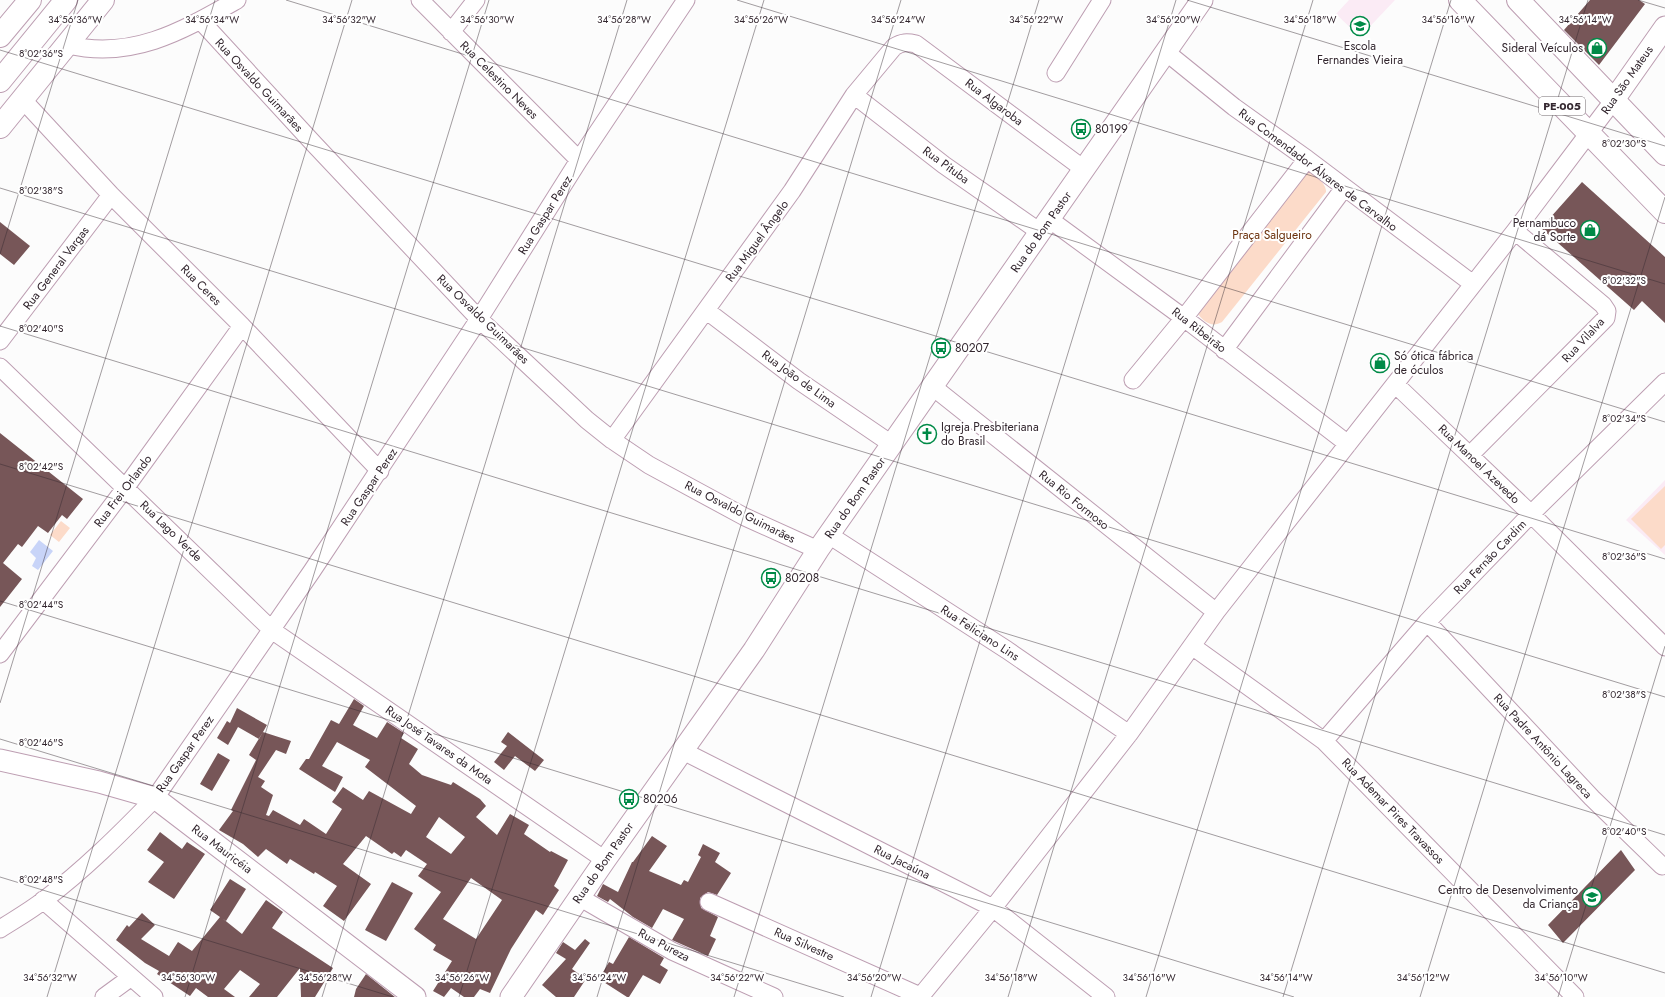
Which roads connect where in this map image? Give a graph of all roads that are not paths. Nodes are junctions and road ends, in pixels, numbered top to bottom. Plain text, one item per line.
1 (30, 0) edge
2 (66, 0) edge
3 (103, 0) edge
4 (236, 0) edge
5 (420, 0) edge
6 (476, 0) edge
7 (686, 0) edge
8 (1102, 0) edge
9 (1202, 0) edge
10 (1460, 0) edge
11 (1518, 0) edge
12 (200, 21) junction
13 (1665, 27) edge
14 (451, 32) junction
15 (0, 36) edge
16 (901, 43) joint
17 (68, 45) junction
18 (1166, 52) junction
19 (1056, 73) dead end
20 (0, 81) edge
21 (854, 95) junction
22 (23, 100) junction
23 (1613, 101) junction
24 (0, 127) edge
25 (1589, 134) junction
26 (1665, 154) edge
27 (1307, 159) junction
28 (579, 160) junction
29 (1085, 170) junction
30 (1344, 188) junction
31 (111, 195) junction
32 (1665, 212) edge
33 (1044, 226) junction
34 (1515, 231) junction
35 (1473, 284) junction
36 (707, 311) junction
37 (1184, 318) junction
38 (479, 319) junction
39 (242, 326) junction
40 (0, 341) edge
41 (1224, 350) junction
42 (0, 367) edge
43 (1132, 380) dead end
44 (1665, 382) edge
45 (1395, 384) junction
46 (933, 387) junction
47 (612, 440) junction
48 (1348, 444) junction
49 (893, 445) junction
50 (1470, 454) junction
51 (380, 470) junction
52 (126, 487) junction
53 (1531, 514) junction
54 (823, 543) junction
55 (1216, 612) junction
56 (1427, 622) junction
57 (273, 631) junction
58 (1664, 644) edge
59 (1192, 646) junction
60 (1, 652) edge
61 (1129, 734) junction
62 (1324, 741) junction
63 (683, 750) junction
64 (0, 760) edge
65 (155, 798) junction
66 (605, 860) junction
67 (1662, 866) dead end
68 (579, 897) junction
69 (43, 900) junction
70 (709, 902) dead end
71 (993, 908) junction
72 (0, 930) edge
73 (130, 978) junction
74 (104, 997) edge
75 (154, 997) edge
76 (415, 997) edge
77 (511, 997) edge
78 (774, 997) edge
79 (920, 997) edge
80 (1106, 997) edge
81 (1576, 997) edge

1 - 15 main road
2 - 20 main road
3 - 17 main road
4 - 12 street
5 - 14 street, Rua Celestino Neves
6 - 14 street
7 - 28 street, Rua Gaspar Perez
8 - 19 street
9 - 18 street, Rua do Bom Pastor
10 - 25 main road, PE-005
11 - 23 main road, PE-005
12 - 17 street
12 - 38 street, Rua Osvaldo Guimarães
13 - 23 street, Rua São Mateus
14 - 28 street, Rua Celestino Neves
16 - 21 street, Rua Miguel Ângelo
16 - 29 street, Rua Algaroba
17 - 22 main road
18 - 27 street, Rua Comendador Álvares de Carvalho
18 - 29 street, Rua do Bom Pastor
21 - 33 street, Rua Pituba
21 - 36 street, Rua Miguel Ângelo
22 - 24 main road
22 - 31 street, Rua Ceres
23 - 25 street, Rua São Mateus
23 - 26 main road, PE-005
25 - 32 main road, PE-005
25 - 34 street, Rua São Mateus
27 - 30 street, Rua Comendador Álvares de Carvalho
27 - 37 street
28 - 38 street, Rua Gaspar Perez
29 - 33 street, Rua do Bom Pastor
30 - 35 street, Rua Comendador Álvares de Carvalho
30 - 41 street
31 - 39 street, Rua Ceres
31 - 40 street, Rua General Vargas
33 - 37 street, Rua Ribeirão
33 - 46 street, Rua do Bom Pastor
34 - 35 street, Rua São Mateus
34 - 50 street, Rua Vilalva
35 - 45 street, Rua São Mateus
36 - 47 street, Rua Miguel Ângelo
36 - 49 street, Rua João de Lima
37 - 41 street, Rua Ribeirão
37 - 43 street
38 - 47 street, Rua Osvaldo Guimarães
38 - 51 street, Rua Gaspar Perez
39 - 51 street, Rua Ceres
39 - 52 street, Rua Frei Orlando
41 - 48 street, Rua Ribeirão
42 - 52 street, Rua Lago Verde
44 - 53 street, Rua Fernão Cardim
45 - 48 street, Rua São Mateus
45 - 50 street, Rua Manoel Azevedo
46 - 49 street, Rua do Bom Pastor
46 - 55 street, Rua Rio Formoso
47 - 54 street, Rua Osvaldo Guimarães
48 - 55 street, Rua São Mateus
49 - 54 street, Rua do Bom Pastor
50 - 53 street, Rua Manoel Azevedo
51 - 57 street, Rua Gaspar Perez
52 - 57 street, Rua Lago Verde
52 - 60 street, Rua Frei Orlando
53 - 56 street, Rua Fernão Cardim
53 - 58 street, Rua Manoel Azevedo
54 - 61 street, Rua Feliciano Lins
54 - 63 street, Rua do Bom Pastor
55 - 59 street, Rua São Mateus
56 - 62 street, Rua Fernão Cardim
56 - 67 street, Rua Padre Antônio Lagreca
57 - 65 street, Rua Gaspar Perez
57 - 66 street, Rua José Tavares da Mota
59 - 61 street, Rua São Mateus
59 - 62 street, Rua Ademar Pires Travassos
61 - 71 street, Rua São Mateus
62 - 81 street, Rua Ademar Pires Travassos
63 - 66 street, Rua do Bom Pastor
63 - 71 street, Rua Jacaúna
64 - 65 street, Rua Mauricéia
65 - 69 street, Rua Gaspar Perez
65 - 76 street, Rua Mauricéia
66 - 68 street, Rua do Bom Pastor
68 - 77 street, Rua do Bom Pastor
68 - 78 street, Rua Pureza
69 - 72 street, Rua Gaspar Perez
69 - 73 street
70 - 79 street, Rua Silvestre
71 - 79 street, Rua São Mateus
71 - 80 street, Rua Jacaúna
73 - 74 street
73 - 75 street

